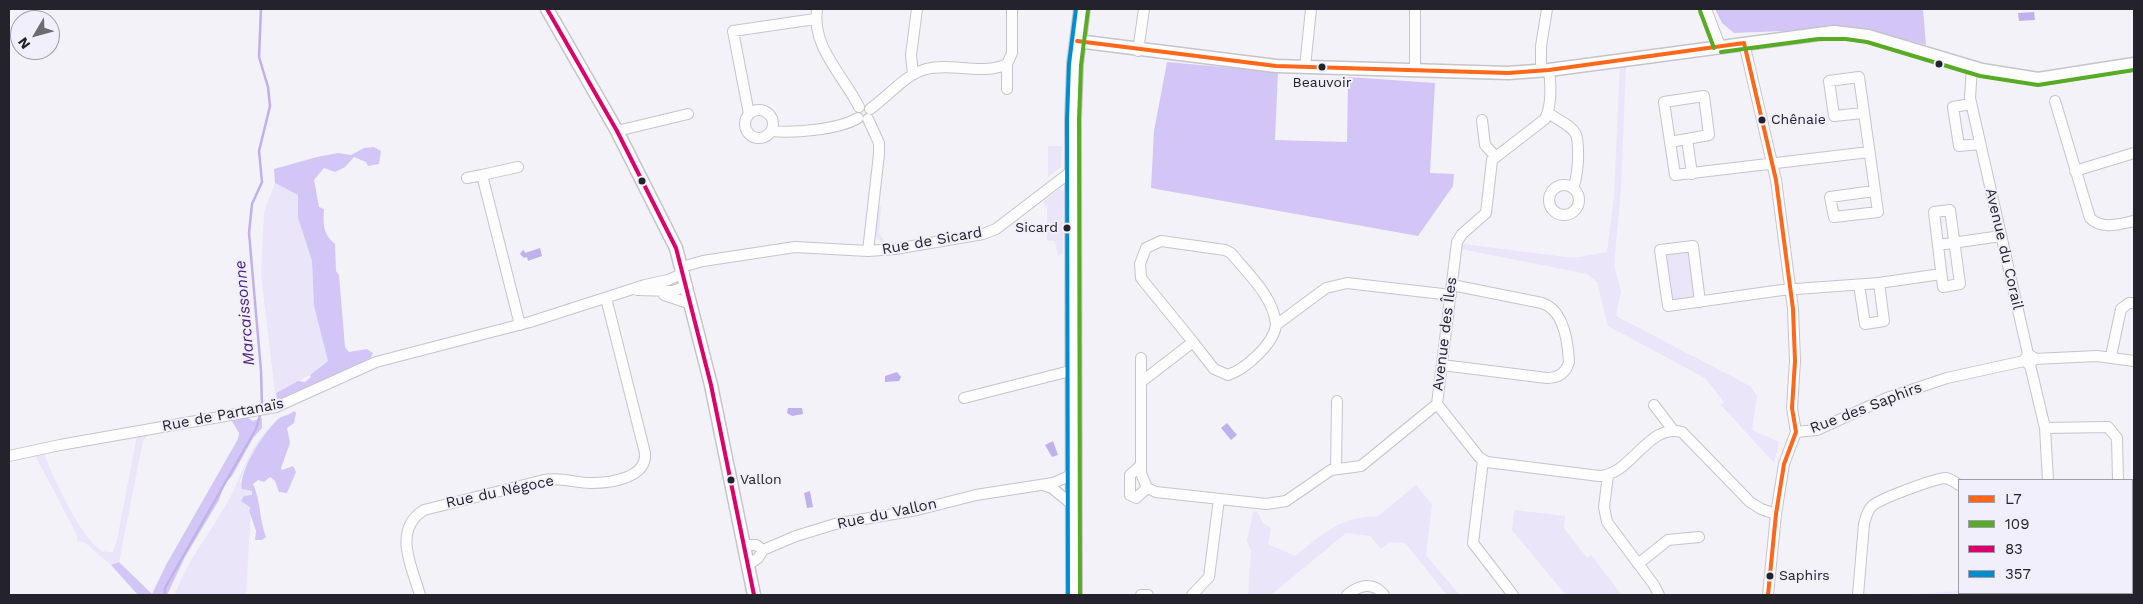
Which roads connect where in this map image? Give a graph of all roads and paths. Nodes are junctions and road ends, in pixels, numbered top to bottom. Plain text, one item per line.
1 (547, 9) edge
2 (917, 9) edge
3 (1012, 9) edge
4 (1082, 9) edge
5 (1144, 9) edge
6 (1311, 9) edge
7 (1415, 9) edge
8 (1547, 9) edge
9 (1706, 9) edge
10 (816, 14) edge
11 (1077, 41) junction
12 (1744, 43) junction
13 (1720, 46) junction
14 (1138, 51) junction
15 (1006, 64) junction
16 (2134, 64) edge
17 (1305, 67) junction
18 (1972, 68) junction
19 (1415, 70) junction
20 (1545, 70) junction
21 (913, 74) junction
22 (1007, 89) dead end
23 (2055, 101) dead end
24 (1971, 104) junction
25 (864, 113) junction
26 (1548, 113) junction
27 (1863, 113) junction
28 (688, 114) dead end
29 (749, 114) junction
30 (1482, 120) dead end
31 (771, 130) junction
32 (617, 132) junction
33 (1688, 139) junction
34 (1670, 142) junction
35 (1980, 144) junction
36 (1869, 152) junction
37 (2134, 154) edge
38 (1495, 156) junction
39 (1772, 164) junction
40 (518, 167) dead end
41 (1073, 170) junction
42 (2075, 170) junction
43 (1692, 174) junction
44 (482, 175) junction
45 (467, 178) dead end
46 (1572, 188) dead end
47 (1874, 191) junction
48 (2134, 221) edge
49 (2001, 236) junction
50 (1956, 243) junction
51 (1938, 245) junction
52 (868, 251) junction
53 (1941, 274) junction
54 (684, 275) junction
55 (1879, 284) junction
56 (1859, 285) junction
57 (632, 290) junction
58 (1452, 290) junction
59 (1791, 290) junction
60 (643, 291) junction
61 (606, 298) junction
62 (1700, 302) junction
63 (2134, 303) edge
64 (691, 304) junction
65 (520, 325) junction
66 (1276, 325) junction
67 (1193, 342) junction
68 (2112, 356) junction
69 (1141, 358) dead end
70 (2029, 360) junction
71 (2134, 361) edge
72 (1442, 365) junction
73 (1074, 370) junction
74 (1141, 382) junction
75 (964, 398) dead end
76 (1338, 401) dead end
77 (1437, 404) junction
78 (1654, 405) dead end
79 (2044, 428) junction
80 (1673, 430) junction
81 (1796, 432) junction
82 (9, 456) edge
83 (1483, 460) junction
84 (1140, 466) junction
85 (1336, 469) junction
86 (1074, 470) junction
87 (1608, 476) junction
88 (2048, 479) edge
89 (2118, 479) edge
90 (1958, 484) edge
91 (1044, 485) junction
92 (1147, 488) junction
93 (1218, 499) junction
94 (1074, 507) junction
95 (1776, 514) junction
96 (1699, 537) dead end
97 (744, 545) junction
98 (763, 550) junction
99 (1638, 564) junction
100 (748, 565) junction
101 (420, 595) edge
102 (754, 595) edge
103 (1074, 595) edge
104 (1141, 595) edge
105 (1148, 595) edge
106 (1192, 595) edge
107 (1347, 595) edge
108 (1384, 595) edge
109 (1513, 595) edge
110 (1658, 595) edge
111 (1768, 595) edge
112 (1858, 595) edge

1 - 32 street
2 - 21 street
3 - 15 street
4 - 11 main road
5 - 14 street
6 - 17 street
7 - 19 street
8 - 20 street
9 - 13 street
10 - 25 street
10 - 29 street
11 - 14 street
11 - 41 main road
12 - 13 street
12 - 18 street
12 - 39 street
13 - 20 street
14 - 17 street
15 - 21 street
15 - 22 street
16 - 18 street
17 - 19 street
18 - 24 street, Avenue du Corail
19 - 20 street
20 - 26 street
21 - 25 street
23 - 42 street
24 - 35 street, Avenue du Corail
24 - 35 street
25 - 31 street
25 - 52 street
26 - 38 street
26 - 46 street
27 - 27 street
27 - 36 street
28 - 32 street
29 - 31 street
29 - 31 street
30 - 38 street
32 - 54 street
33 - 34 street
33 - 34 street
33 - 43 street
34 - 43 street
35 - 49 street, Avenue du Corail
36 - 39 street
36 - 47 street
37 - 42 street
38 - 58 street, Avenue des Îles
39 - 43 street
39 - 59 street
40 - 44 street
41 - 52 street, Rue de Sicard
41 - 73 main road
42 - 48 street
44 - 45 street
44 - 65 street
47 - 47 street
49 - 50 street
49 - 70 street, Avenue du Corail
50 - 51 street
50 - 51 street
50 - 53 street
51 - 53 street
52 - 54 street, Rue de Sicard
53 - 55 street
54 - 57 street, Rue de Partanaïs
54 - 60 street, Rue de Partanaïs
54 - 64 street
55 - 56 street
55 - 56 street
56 - 59 street
57 - 60 street, Rue de Partanaïs
57 - 61 street, Rue de Partanaïs
58 - 66 street
58 - 72 street, Avenue des Îles
58 - 72 street
59 - 62 street
59 - 81 street
60 - 64 street, Rue de Partanaïs
61 - 65 street, Rue de Partanaïs
61 - 101 street, Rue du Négoce
62 - 62 street
63 - 68 street
64 - 97 street
65 - 82 street, Rue de Partanaïs
66 - 67 street
66 - 67 street
67 - 74 street
68 - 70 street, Rue des Saphirs
68 - 71 street, Rue des Saphirs
69 - 74 street
70 - 79 street, Avenue du Corail
70 - 81 street, Rue des Saphirs
72 - 77 street, Avenue des Îles
73 - 75 street
73 - 86 main road
74 - 84 street
76 - 85 street
77 - 83 street
77 - 85 street, Avenue des Îles
78 - 80 street
79 - 88 street, Avenue du Corail
79 - 89 street
80 - 87 street
80 - 95 street
81 - 95 street
83 - 87 street
83 - 109 street
84 - 92 street
84 - 92 street
85 - 93 street, Avenue des Îles
86 - 91 street, Rue du Vallon
86 - 94 main road
87 - 99 street
90 - 112 street
91 - 94 street
91 - 98 street, Rue du Vallon
92 - 93 street, Avenue des Îles
93 - 106 street
94 - 103 main road
95 - 111 street
96 - 99 street
97 - 98 street
97 - 100 street
98 - 100 street, Rue du Vallon
99 - 110 street
100 - 102 street
104 - 105 street
107 - 108 street

